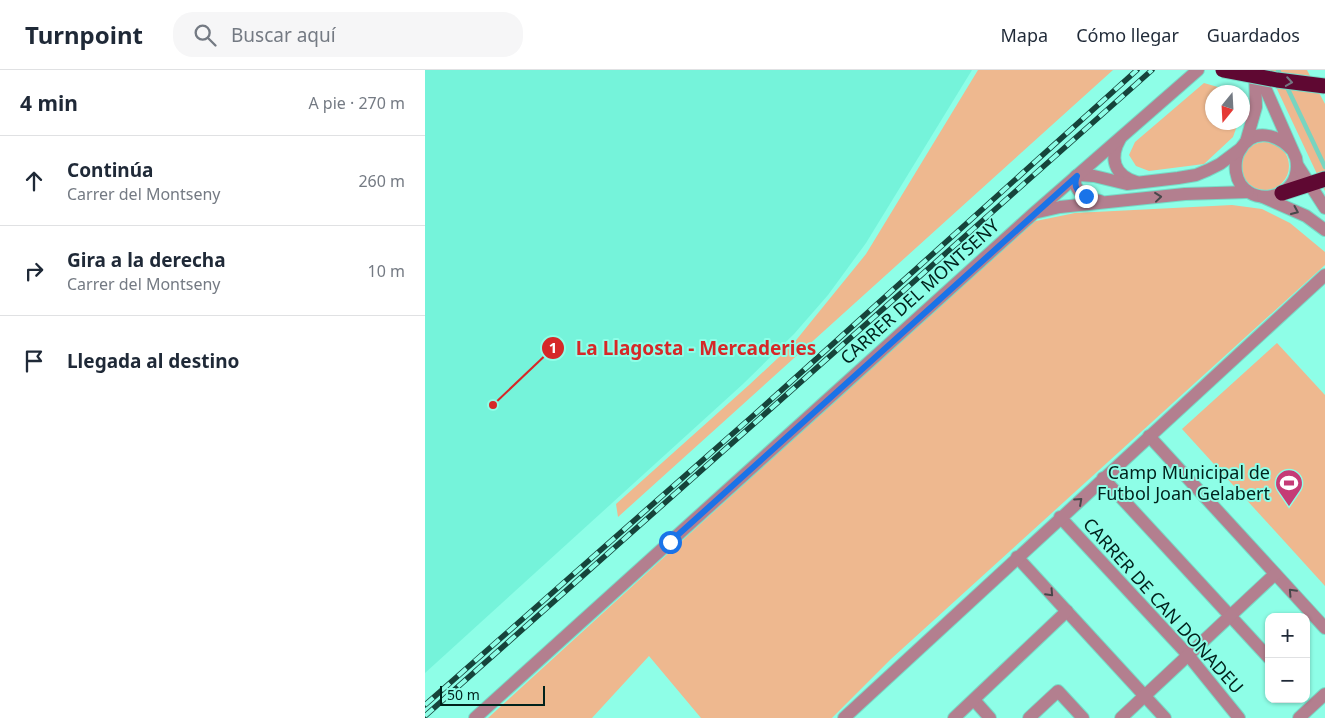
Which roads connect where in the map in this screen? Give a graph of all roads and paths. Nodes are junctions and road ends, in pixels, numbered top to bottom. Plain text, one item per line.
1 (1199, 70) edge
2 (1223, 70) edge
3 (1255, 71) edge
4 (1325, 86) edge
5 (1121, 138) junction
6 (1243, 146) junction
7 (1292, 150) junction
8 (1298, 166) junction
9 (1077, 175) junction
10 (1318, 181) edge
11 (1138, 182) junction
12 (1248, 192) junction
13 (1282, 193) junction
14 (1263, 197) junction
15 (1110, 202) junction
16 (1325, 208) edge
17 (1033, 214) junction
18 (1325, 230) edge
19 (1325, 275) edge
20 (1149, 436) junction
21 (1103, 478) junction
22 (1060, 518) junction
23 (1017, 557) junction
24 (1275, 574) junction
25 (1067, 611) junction
26 (1230, 616) junction
27 (1325, 628) edge
28 (1265, 654) edge
29 (1188, 655) junction
30 (1325, 694) edge
31 (1145, 696) junction
32 (973, 700) junction
33 (1310, 702) edge
34 (1308, 703) edge
35 (963, 715) edge
36 (475, 718) edge
37 (844, 718) edge
38 (990, 718) edge
39 (1029, 718) edge
40 (1083, 718) edge
41 (1121, 718) edge
42 (1165, 718) edge
43 (1239, 718) edge
44 (1299, 718) edge

1 - 5 street, CARRER DEL MONTSENY
2 -> 4 highway, bridge
3 - 6 street
3 - 7 street
5 - 9 street, CARRER DEL MONTSENY
5 - 11 street
6 - 7 street
6 - 11 street
6 - 12 street
7 - 8 street
8 - 10 street
8 - 13 street
9 - 11 street
9 - 15 street, CARRER DEL MONTSENY
9 - 17 street, CARRER DEL MONTSENY
10 - 13 highway
10 - 16 street
12 - 14 street
15 -> 12 street, CARRER DEL MONTSENY
13 - 14 street
14 -> 18 street
15 - 17 street, CARRER DEL MONTSENY
17 - 36 street, CARRER DEL MONTSENY
19 - 20 street
20 - 21 street
20 - 24 street
22 -> 21 street
21 - 26 street
22 - 23 street
22 - 29 street, CARRER DE CAN DONADEU
23 -> 25 street
23 - 37 street
24 - 26 street
27 -> 24 street
25 - 31 street
25 - 32 street
26 - 28 street
26 - 29 street
29 - 31 street
29 - 43 street, CARRER DE CAN DONADEU
30 - 33 street
31 - 41 street
31 - 42 street
32 - 35 street
32 - 38 street
34 - 44 street
39 - 40 street

